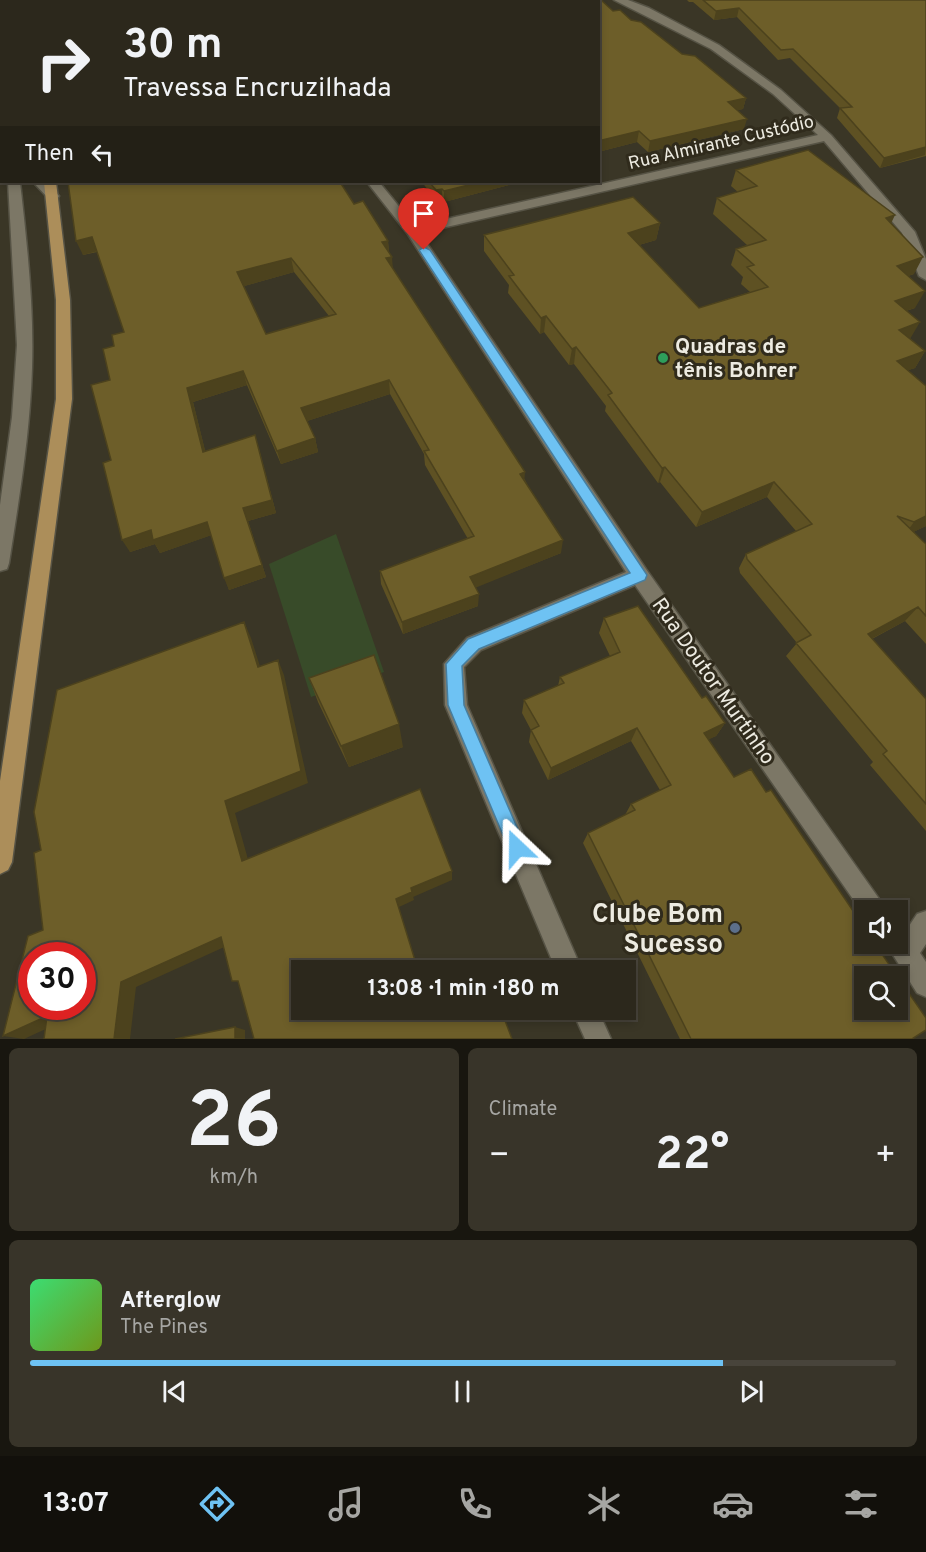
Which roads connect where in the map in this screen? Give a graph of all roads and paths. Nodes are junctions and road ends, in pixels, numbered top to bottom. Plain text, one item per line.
1 (619, 0) edge
2 (827, 137) junction
3 (14, 183) edge
4 (374, 183) edge
5 (51, 189) edge
6 (412, 231) junction
7 (926, 276) edge
8 (0, 563) edge
9 (639, 575) junction
10 (0, 862) edge
11 (868, 900) edge
12 (926, 923) edge
13 (908, 940) edge
14 (906, 954) edge
15 (565, 960) edge
16 (926, 984) edge
17 (589, 1020) edge
18 (598, 1039) edge

1 - 2 street
2 - 6 street, Rua Almirante Custódio
2 - 7 street
3 - 8 street
4 - 6 street, Rua Doutor Murtinho
5 - 10 main road
6 - 9 street, Rua Doutor Murtinho
9 - 11 street, Rua Doutor Murtinho
9 - 15 street
12 - 13 street
14 - 16 street
17 - 18 street

